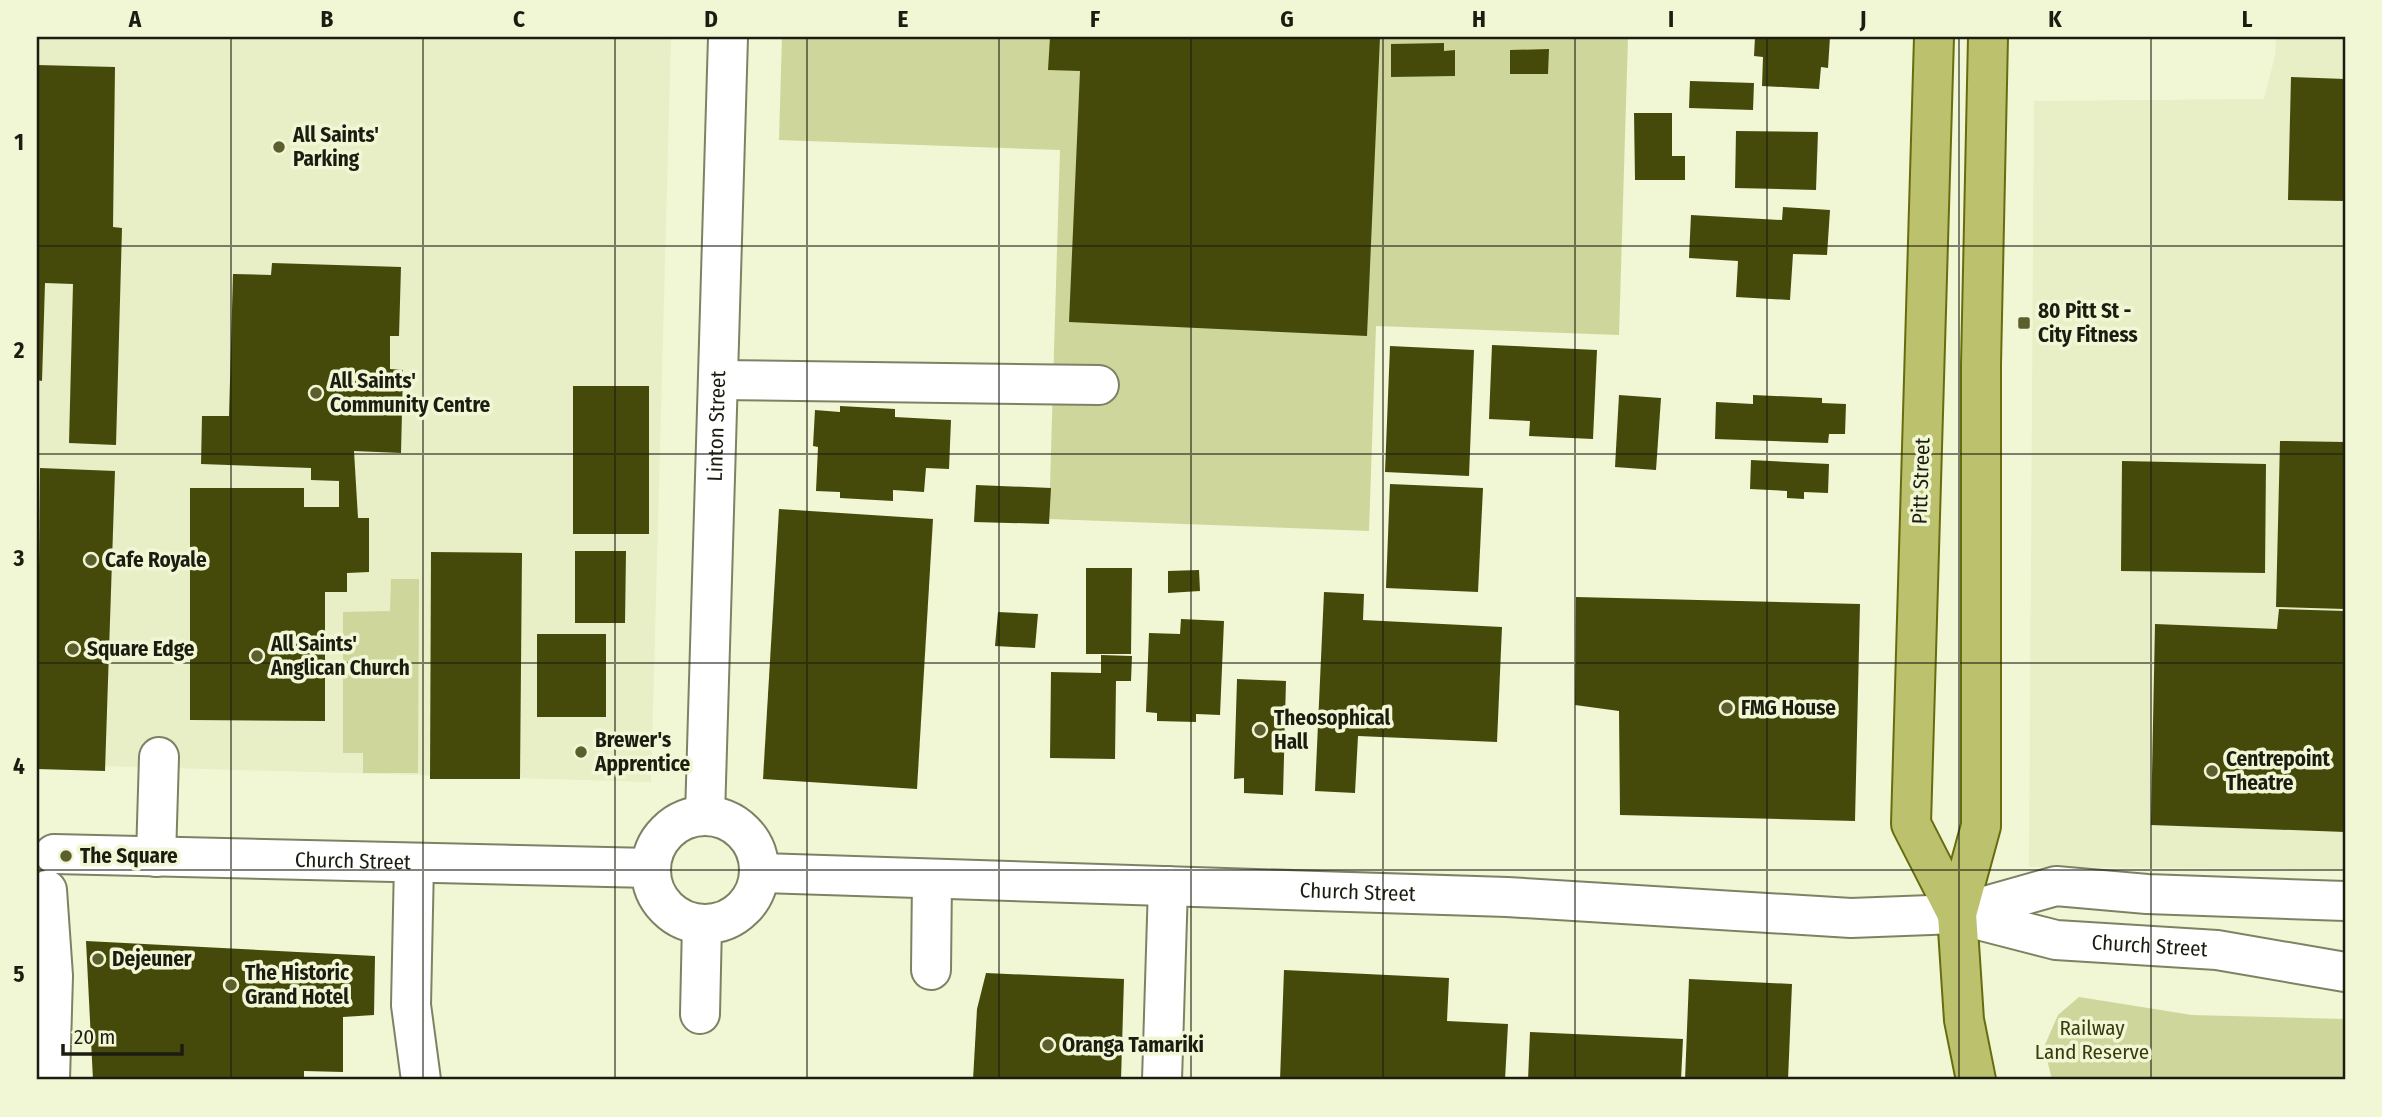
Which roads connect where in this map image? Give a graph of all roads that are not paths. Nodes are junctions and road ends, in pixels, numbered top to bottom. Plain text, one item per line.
1 (728, 37) edge
2 (1934, 37) edge
3 (1988, 37) edge
4 (1984, 182) junction
5 (1930, 184) junction
6 (718, 380) junction
7 (1100, 385) dead end
8 (159, 757) dead end
9 (705, 816) junction
10 (156, 858) junction
11 (414, 863) junction
12 (44, 868) edge
13 (651, 868) junction
14 (760, 873) junction
15 (932, 879) junction
16 (1168, 886) junction
17 (2345, 901) edge
18 (1957, 914) junction
19 (702, 924) junction
20 (931, 970) dead end
21 (2345, 972) edge
22 (699, 1014) dead end
23 (50, 1080) edge
24 (421, 1080) edge
25 (1162, 1080) edge
26 (1976, 1080) edge

1 - 6 street, Linton Street
2 - 5 main road, Pitt Street
3 - 4 main road, Pitt Street
4 - 5 main road
4 - 18 main road, Pitt Street
5 - 18 main road, Pitt Street
6 - 7 street
6 - 9 street, Linton Street
8 - 10 street
9 - 13 street
9 - 14 street
10 - 11 street, Church Street
10 - 12 street, Church Street
11 - 13 street, Church Street
11 - 24 street
12 - 23 street
13 - 19 street
14 - 15 street, Church Street
14 - 19 street
15 - 16 street, Church Street
15 - 20 street
16 - 18 street, Church Street
16 - 25 street
17 - 18 street, Church Street
18 - 21 street, Church Street
18 - 26 main road, Pitt Street
19 - 22 street

